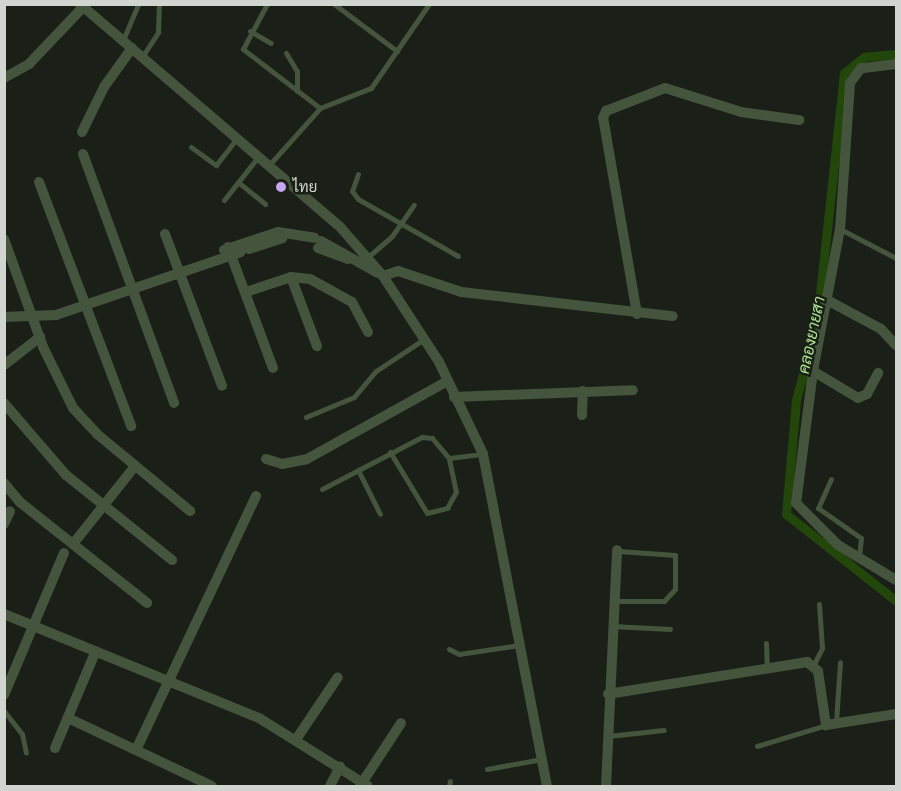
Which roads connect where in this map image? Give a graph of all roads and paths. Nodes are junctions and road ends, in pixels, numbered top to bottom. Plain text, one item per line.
1 (138, 4) edge
2 (159, 4) edge
3 (267, 4) edge
4 (334, 4) edge
5 (429, 4) edge
6 (82, 5) edge
7 (250, 31) junction
8 (123, 40) junction
9 (271, 42) dead end
10 (132, 48) junction
11 (397, 51) junction
12 (286, 53) dead end
13 (142, 57) junction
14 (897, 64) edge
15 (4, 78) edge
16 (297, 91) junction
17 (320, 108) junction
18 (800, 120) dead end
19 (82, 132) dead end
20 (238, 137) junction
21 (191, 147) dead end
22 (83, 154) dead end
23 (260, 155) junction
24 (270, 164) junction
25 (358, 174) dead end
26 (39, 182) dead end
27 (238, 182) junction
28 (224, 200) dead end
29 (265, 204) dead end
30 (414, 205) dead end
31 (402, 224) junction
32 (840, 229) junction
33 (165, 234) dead end
34 (279, 235) junction
35 (4, 239) edge
36 (237, 251) junction
37 (368, 256) junction
38 (458, 256) dead end
39 (897, 258) edge
40 (180, 269) junction
41 (381, 275) junction
42 (291, 277) junction
43 (132, 287) junction
44 (246, 292) junction
45 (828, 300) junction
46 (88, 304) junction
47 (637, 314) junction
48 (673, 316) dead end
49 (4, 317) edge
50 (34, 319) junction
51 (368, 332) dead end
52 (40, 337) junction
53 (424, 339) junction
54 (897, 345) edge
55 (317, 346) dead end
56 (4, 365) edge
57 (273, 368) dead end
58 (813, 371) junction
59 (878, 373) dead end
60 (448, 381) junction
61 (222, 386) dead end
62 (633, 390) dead end
63 (583, 391) junction
64 (454, 397) junction
65 (4, 403) edge
66 (174, 403) dead end
67 (582, 415) dead end
68 (306, 417) dead end
69 (131, 426) dead end
70 (390, 453) junction
71 (483, 454) junction
72 (449, 458) junction
73 (266, 459) dead end
74 (135, 466) junction
75 (358, 470) junction
76 (831, 479) dead end
77 (4, 483) edge
78 (321, 489) dead end
79 (256, 496) dead end
80 (104, 505) junction
81 (10, 511) dead end
82 (190, 511) dead end
83 (380, 514) dead end
84 (4, 524) edge
85 (73, 544) junction
86 (616, 550) joint
87 (64, 553) dead end
88 (858, 559) junction
89 (172, 560) dead end
90 (897, 580) edge
91 (611, 602) junction
92 (147, 603) dead end
93 (819, 604) dead end
94 (4, 614) edge
95 (35, 626) junction
96 (610, 626) junction
97 (670, 629) dead end
98 (766, 644) dead end
99 (521, 645) junction
100 (449, 649) dead end
101 (95, 653) junction
102 (840, 662) dead end
103 (814, 664) junction
104 (767, 667) junction
105 (338, 677) dead end
106 (168, 682) junction
107 (608, 694) junction
108 (4, 695) edge
109 (4, 711) edge
110 (897, 714) edge
111 (68, 718) junction
112 (400, 723) dead end
113 (831, 723) junction
114 (664, 730) dead end
115 (608, 736) junction
116 (297, 738) junction
117 (757, 746) dead end
118 (55, 748) dead end
119 (136, 750) junction
120 (26, 753) dead end
121 (542, 759) junction
122 (340, 766) junction
123 (487, 769) dead end
124 (363, 785) edge
125 (212, 786) edge
126 (330, 786) edge
127 (547, 786) edge
128 (606, 786) edge

1 - 8 lane
2 - 13 lane
3 - 7 lane
4 - 11 lane
5 - 11 lane
6 - 8 street
6 - 15 street
7 - 9 lane
7 - 16 lane
8 - 10 street
10 - 13 street
10 - 19 street
11 - 17 lane
12 - 16 lane
13 - 20 street
14 - 32 street
16 - 17 lane
17 - 24 lane
18 - 47 street
20 - 21 lane
20 - 23 street
22 - 43 street
23 - 24 street
23 - 27 lane
24 - 37 street
25 - 31 lane
26 - 46 street
27 - 28 lane
27 - 29 lane
30 - 31 lane
31 - 37 lane
31 - 38 lane
32 - 39 lane
32 - 45 street
33 - 40 street
34 - 36 street
34 - 36 street
34 - 41 street
35 - 50 street
36 - 40 street
36 - 44 street
37 - 41 street
40 - 43 street
40 - 61 street
41 - 47 street
41 - 53 street
42 - 44 street
42 - 51 street
42 - 55 street
43 - 46 street
43 - 66 street
44 - 57 street
45 - 54 street
45 - 58 street
46 - 50 street
46 - 69 street
47 - 48 street
49 - 50 street
50 - 52 street
52 - 56 street
52 - 74 street
53 - 60 street
53 - 68 lane
58 - 59 street
58 - 88 street
60 - 64 street
60 - 73 street
62 - 63 street
63 - 64 street
63 - 67 street
64 - 71 street
65 - 80 street
70 - 72 lane
70 - 72 lane
70 - 75 lane
71 - 72 lane
71 - 99 street
74 - 80 street
74 - 82 street
75 - 78 lane
75 - 83 lane
76 - 88 lane
77 - 85 street
79 - 106 street
80 - 85 street
80 - 89 street
81 - 84 street
85 - 92 street
86 - 91 street
86 - 91 lane
87 - 95 street
88 - 90 street
91 - 96 street
93 - 103 lane
94 - 95 street
95 - 101 street
95 - 108 street
96 - 97 lane
96 - 107 street
98 - 104 lane
99 - 100 lane
99 - 121 street
101 - 106 street
101 - 111 street
102 - 113 lane
103 - 104 street
103 - 113 street
104 - 107 street
105 - 116 street
106 - 116 street
106 - 119 street
107 - 115 street
109 - 120 lane
110 - 113 street
111 - 118 street
111 - 119 street
112 - 124 street
113 - 117 lane
114 - 115 lane
115 - 128 street
116 - 122 street
119 - 125 street
121 - 123 lane
121 - 127 street
122 - 124 street
122 - 126 street

